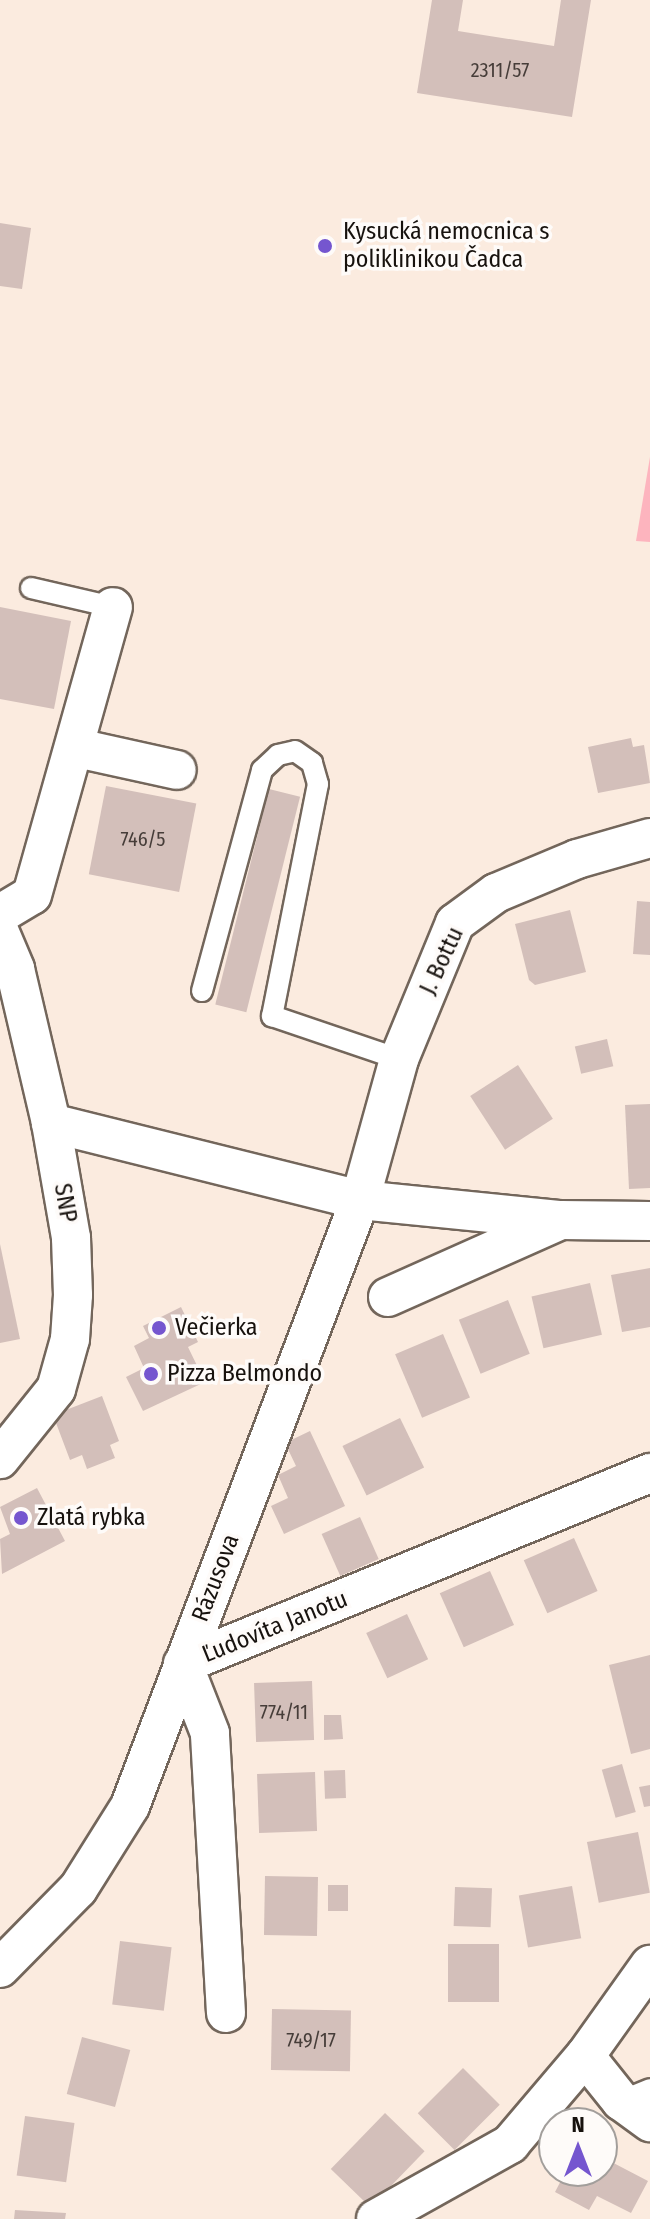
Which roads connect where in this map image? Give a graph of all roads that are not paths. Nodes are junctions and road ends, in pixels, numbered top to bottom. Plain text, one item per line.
1 (31, 588) dead end
2 (113, 607) joint
3 (77, 748) junction
4 (177, 770) dead end
5 (650, 838) edge
6 (0, 914) edge
7 (0, 933) edge
8 (202, 991) dead end
9 (399, 1059) junction
10 (51, 1123) junction
11 (360, 1200) junction
12 (561, 1220) junction
13 (650, 1221) edge
14 (388, 1297) dead end
15 (0, 1459) edge
16 (650, 1473) edge
17 (183, 1664) junction
18 (650, 1965) edge
19 (0, 1968) edge
20 (226, 2013) dead end
21 (585, 2056) junction
22 (640, 2104) edge
23 (376, 2219) edge

1 - 2 lane
2 - 3 street
3 - 4 street
3 - 6 street
5 - 9 street, J. Bottu
7 - 10 street, SNP
8 - 9 lane
9 - 11 street, J. Bottu
10 - 11 street
10 - 15 street, SNP
11 - 12 street
11 - 17 street, Rázusova
12 - 13 street
12 - 14 street
16 - 17 street, Ľudovíta Janotu
17 - 19 street, Rázusova
17 - 20 street, Ľudovíta Janotu
18 - 21 street
21 - 22 street
21 - 23 street

